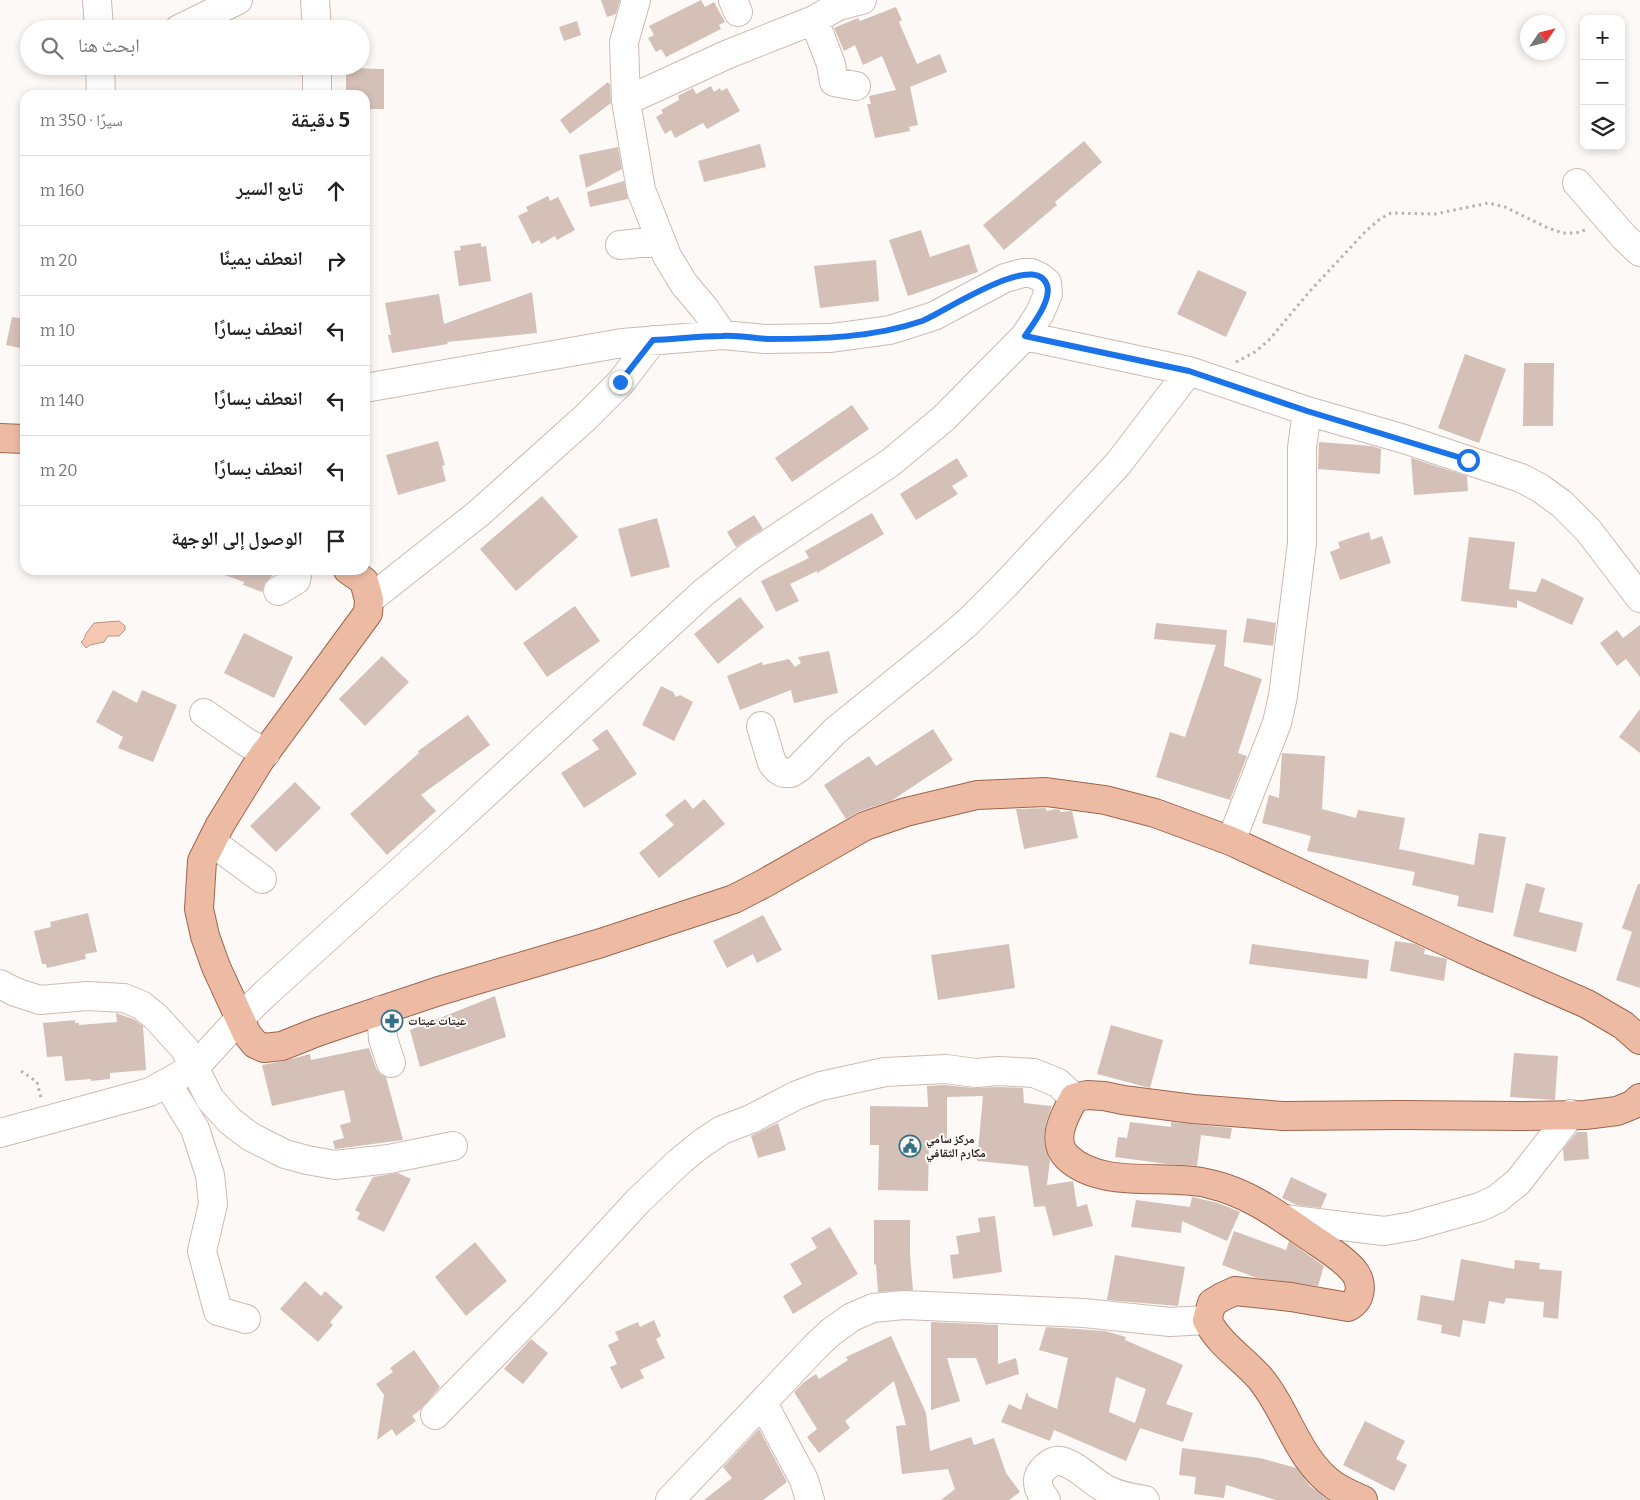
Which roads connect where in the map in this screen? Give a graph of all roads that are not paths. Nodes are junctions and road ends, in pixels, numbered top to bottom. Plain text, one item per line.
1 (97, 0) edge
2 (238, 0) edge
3 (315, 0) edge
4 (636, 0) edge
5 (862, 0) edge
6 (98, 20) edge
7 (197, 20) edge
8 (316, 20) edge
9 (814, 20) junction
10 (100, 75) edge
11 (317, 75) edge
12 (856, 86) dead end
13 (101, 90) edge
14 (317, 90) edge
15 (626, 101) junction
16 (1577, 183) dead end
17 (660, 241) junction
18 (620, 245) dead end
19 (1640, 252) edge
20 (723, 336) junction
21 (1025, 336) junction
22 (653, 340) junction
23 (1199, 374) junction
24 (370, 387) edge
25 (1307, 411) junction
26 (0, 438) edge
27 (20, 439) edge
28 (297, 575) edge
29 (355, 575) edge
30 (1635, 582) edge
31 (278, 591) dead end
32 (368, 600) junction
33 (204, 713) dead end
34 (761, 726) dead end
35 (266, 753) junction
36 (1231, 841) junction
37 (212, 842) junction
38 (262, 879) dead end
39 (0, 984) edge
40 (381, 1010) junction
41 (240, 1018) junction
42 (1640, 1040) edge
43 (391, 1063) dead end
44 (195, 1067) junction
45 (167, 1083) junction
46 (1074, 1098) junction
47 (1640, 1098) edge
48 (1571, 1114) junction
49 (0, 1133) edge
50 (453, 1146) dead end
51 (1284, 1219) junction
52 (246, 1319) dead end
53 (1208, 1320) junction
54 (763, 1403) junction
55 (434, 1415) dead end
56 (670, 1500) edge
57 (810, 1500) edge
58 (1046, 1500) edge
59 (1145, 1500) edge
60 (1363, 1500) edge

1 - 6 street
2 - 7 street
3 - 8 street
4 - 15 street
5 - 9 street
9 - 12 street
9 - 15 street
10 - 13 street
11 - 14 street
15 - 17 street
16 - 19 street
17 - 18 street
17 - 20 street
20 - 21 street
20 - 22 street
21 - 23 street
21 - 41 street
22 - 24 street
22 - 32 street
23 - 25 street
23 - 34 street
25 - 30 street
25 - 36 street
26 - 27 main road
28 - 31 street
29 - 32 main road
32 - 35 main road
33 - 35 street
35 - 37 main road
36 - 40 main road
36 - 42 main road
37 - 38 street
37 - 41 main road
39 - 44 street
40 - 41 main road
40 - 43 street
41 - 44 street
44 - 45 street
44 - 50 street
45 - 49 street
45 - 52 street
46 - 48 main road
46 - 51 main road
46 - 55 street
47 - 48 main road
48 - 51 street
51 - 53 main road
53 - 54 street
53 - 60 main road
54 - 56 street
54 - 57 street
58 - 59 street

